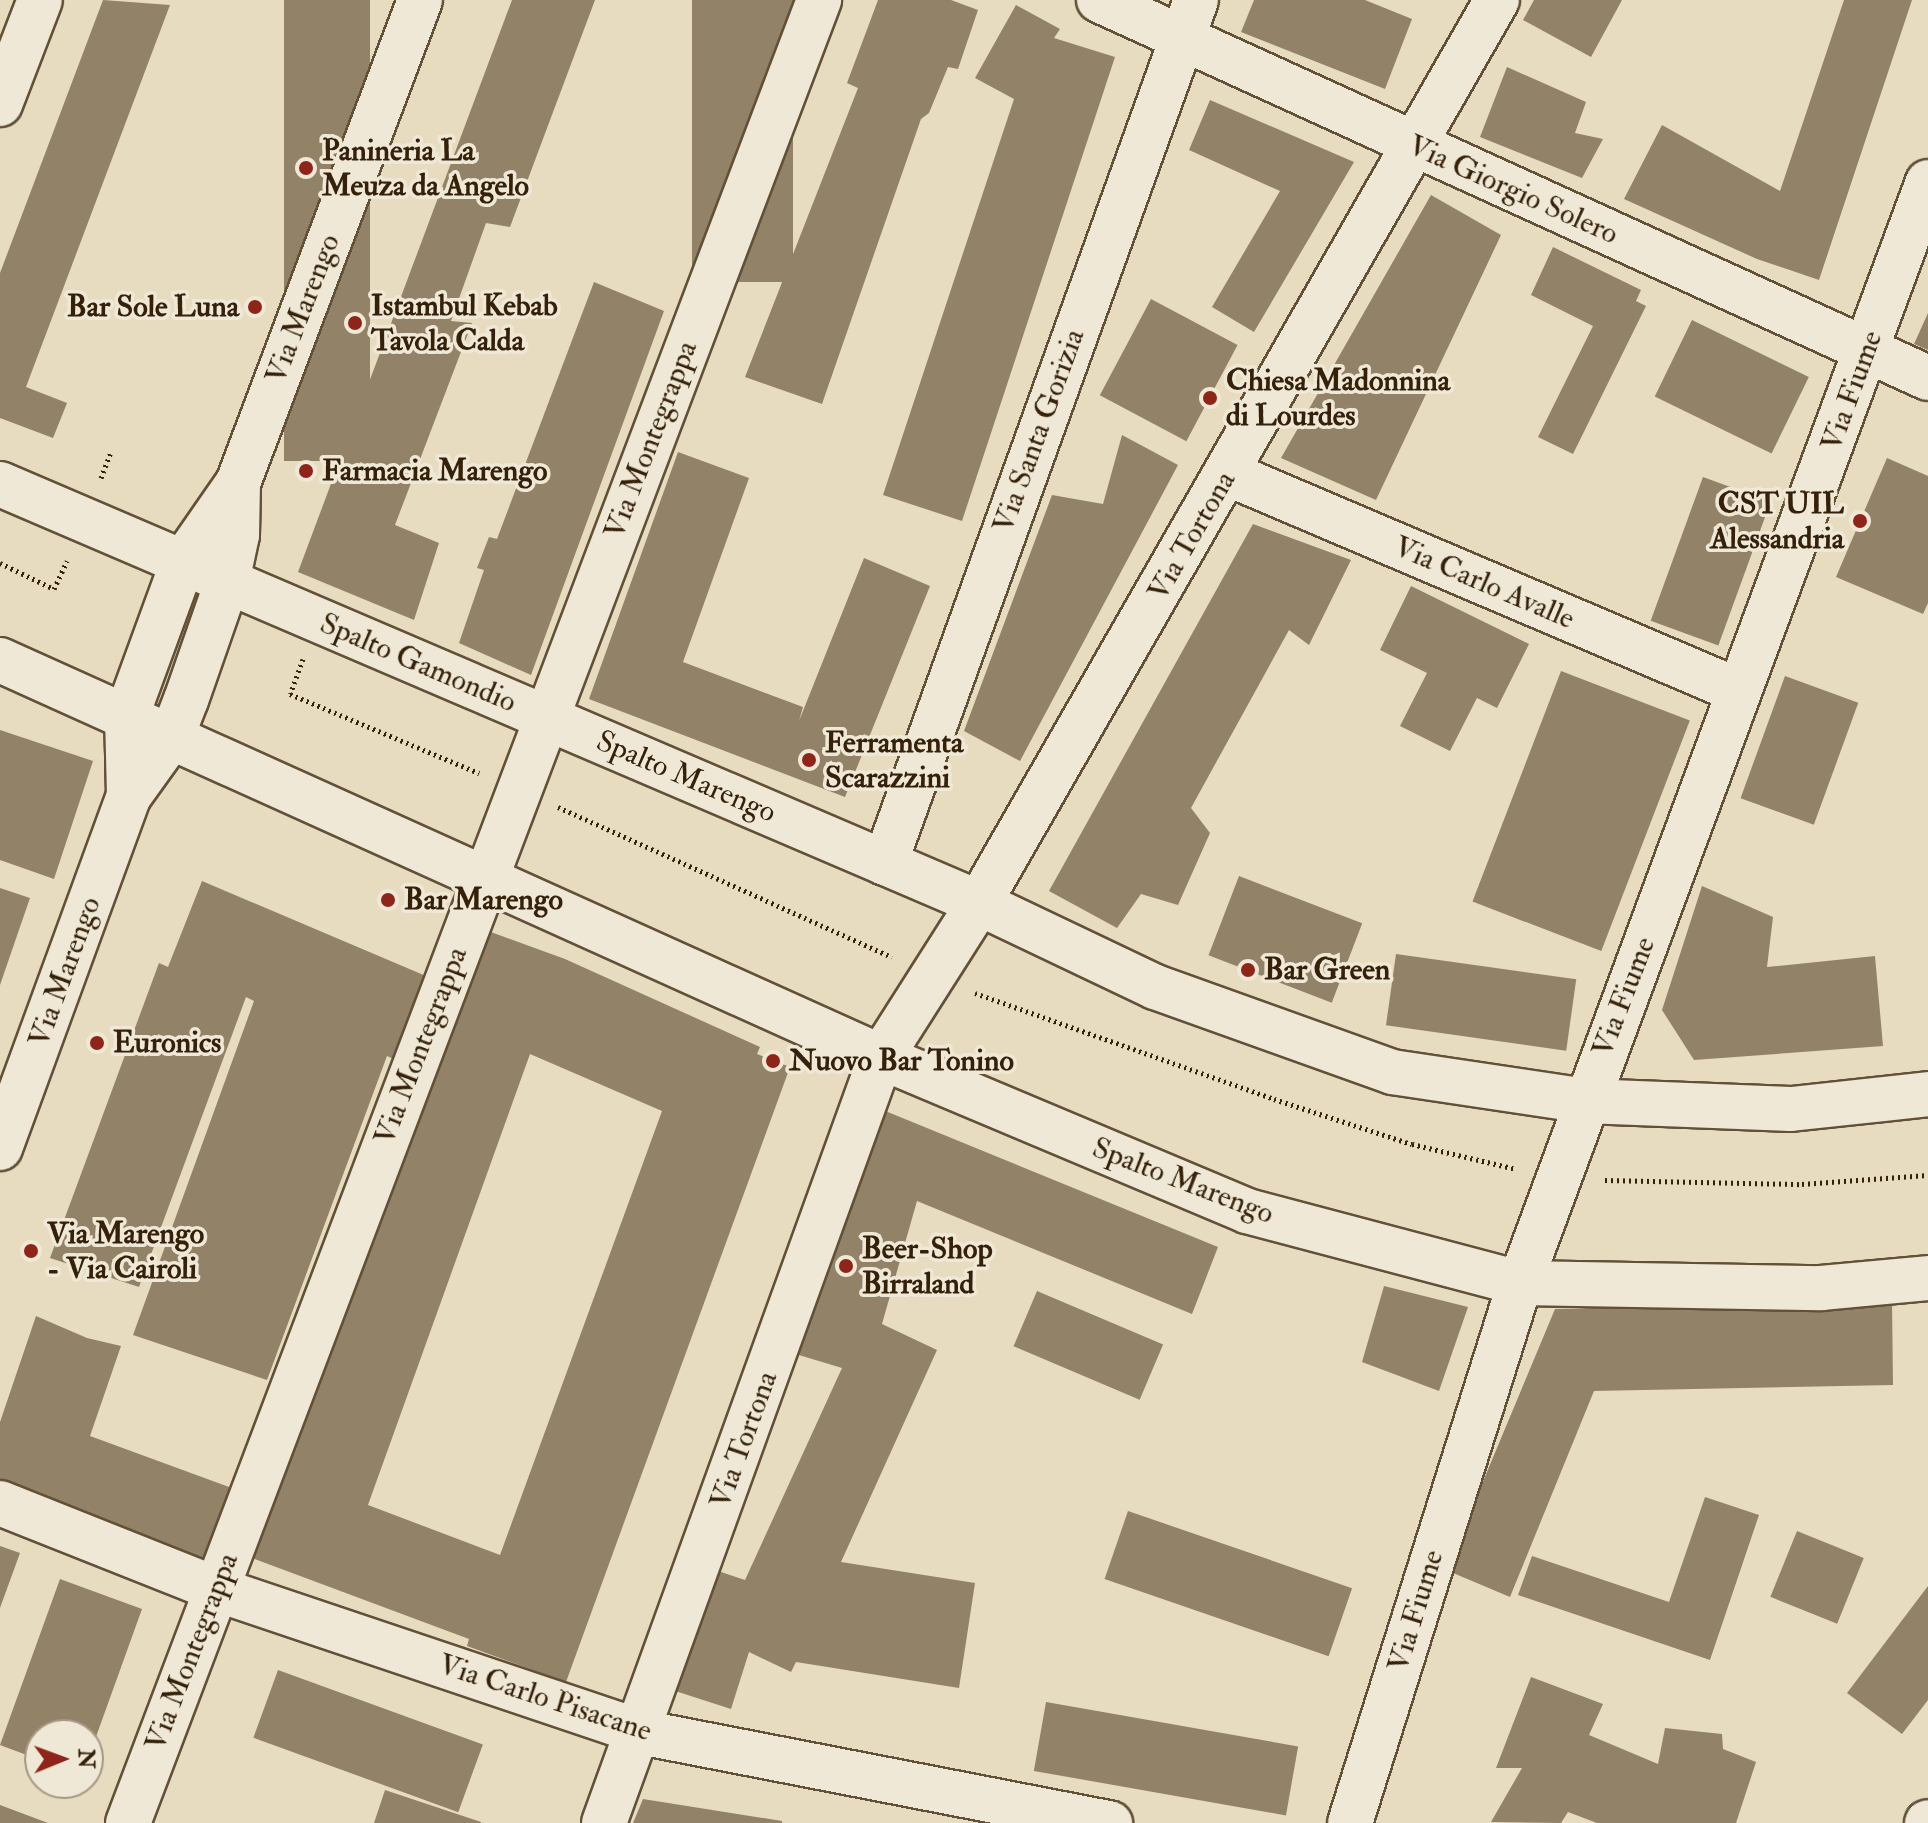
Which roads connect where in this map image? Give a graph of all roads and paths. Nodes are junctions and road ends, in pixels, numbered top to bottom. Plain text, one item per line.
1 (40, 0) edge
2 (420, 0) edge
3 (819, 0) edge
4 (1099, 0) edge
5 (1497, 0) edge
6 (1188, 19) edge
7 (0, 104) edge
8 (1415, 145) junction
9 (1928, 182) edge
10 (1868, 349) junction
11 (1928, 378) edge
12 (1229, 474) junction
13 (238, 483) junction
14 (0, 484) edge
15 (183, 562) junction
16 (0, 563) edge
17 (227, 582) junction
18 (54, 589) dead end
19 (0, 660) edge
20 (1739, 691) junction
21 (290, 694) dead end
22 (127, 715) junction
23 (546, 716) junction
24 (172, 736) junction
25 (517, 788) junction
26 (129, 796) junction
27 (885, 863) junction
28 (485, 876) junction
29 (979, 903) junction
30 (853, 940) dead end
31 (881, 1057) junction
32 (1928, 1094) edge
33 (1585, 1101) junction
34 (0, 1148) edge
35 (1928, 1278) edge
36 (1520, 1283) junction
37 (0, 1503) edge
38 (216, 1589) junction
39 (640, 1732) junction
40 (128, 1823) edge
41 (604, 1823) edge
42 (1110, 1823) edge
43 (1350, 1823) edge

1 - 7 street
2 - 13 street, Via Marengo
3 - 23 street, Via Montegrappa
4 - 6 street, Via Giorgio Solero
5 - 8 street, Via Tortona
6 - 8 street, Via Giorgio Solero
6 - 27 street, Via Santa Gorizia
8 - 10 street, Via Giorgio Solero
8 - 12 street, Via Tortona
9 - 10 street, Via Fiume
10 - 11 street, Via Giorgio Solero
10 - 20 street, Via Fiume
12 - 20 street, Via Carlo Avalle
12 - 29 street, Via Tortona
13 - 15 street
13 - 17 street
14 - 15 street, Spalto Gamondio
15 - 17 street, Spalto Gamondio
15 - 22 street
16 - 18 path
17 - 23 street, Spalto Gamondio
17 - 24 street
19 - 22 street
20 - 33 street, Via Fiume
21 - 25 path
22 - 24 street
22 - 26 street
23 - 25 street, Via Montegrappa
23 - 27 street, Spalto Marengo
24 - 26 street
24 - 28 street
25 - 28 street, Via Montegrappa
25 - 30 path
26 - 34 street, Via Marengo
27 - 29 street, Spalto Marengo
28 - 31 street, Spalto Marengo
28 - 38 street, Via Montegrappa
29 - 31 street, Via Tortona
29 - 33 street, Spalto Marengo
31 - 36 street, Spalto Marengo
31 - 39 street, Via Tortona
32 - 33 street, Spalto Marengo
33 - 36 street, Via Fiume
35 - 36 street, Spalto Marengo
36 - 43 street, Via Fiume
37 - 38 street, Via Carlo Pisacane
38 - 39 street, Via Carlo Pisacane
38 - 40 street, Via Montegrappa
39 - 41 street, Via Tortona
39 - 42 street, Via Carlo Pisacane

